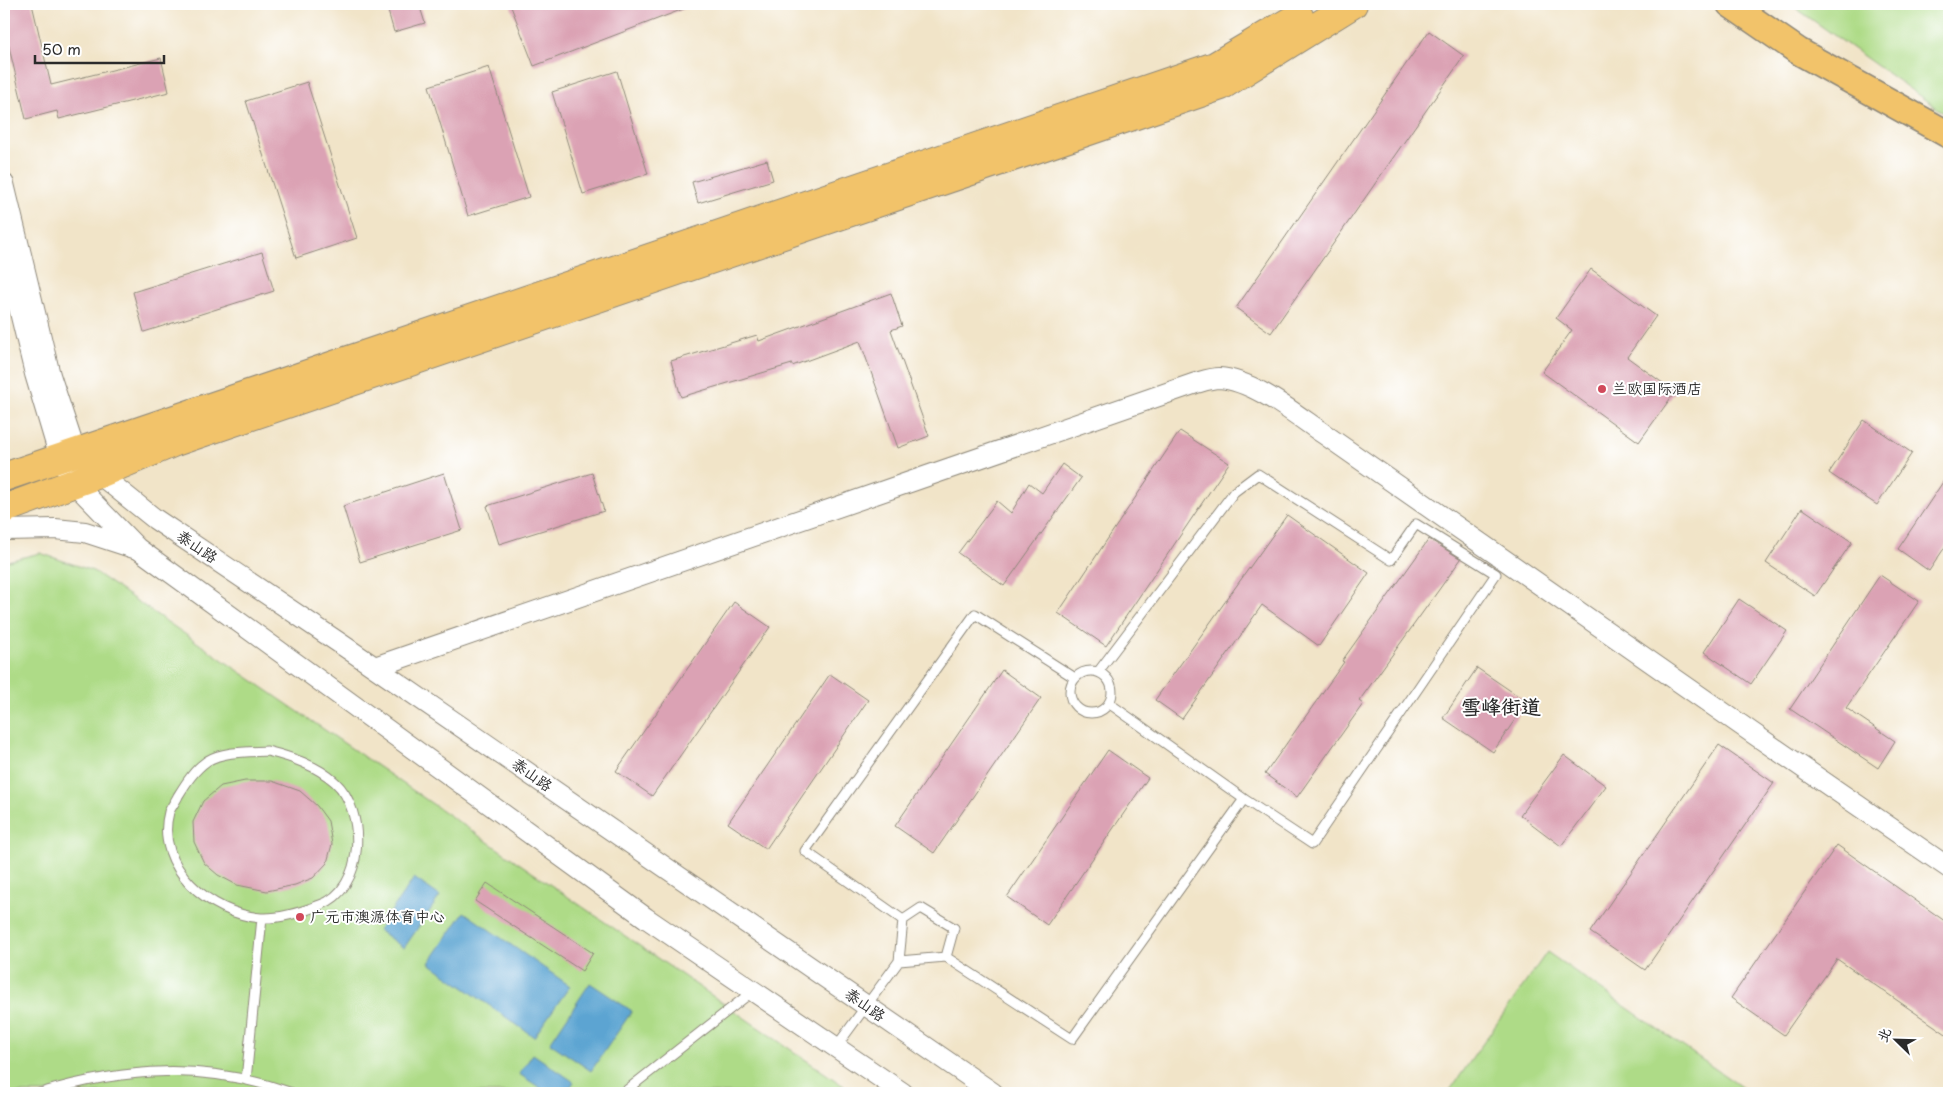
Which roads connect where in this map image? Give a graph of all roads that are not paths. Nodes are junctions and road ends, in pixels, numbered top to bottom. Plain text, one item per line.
1 (1320, 4) edge
2 (1353, 4) edge
3 (1730, 4) edge
4 (1755, 4) edge
5 (1949, 119) edge
6 (1949, 135) edge
7 (4, 184) edge
8 (4, 246) edge
9 (68, 455) junction
10 (4, 477) edge
11 (86, 479) junction
12 (6, 526) edge
13 (137, 548) junction
14 (375, 667) junction
15 (1098, 672) junction
16 (1075, 678) junction
17 (1110, 704) junction
18 (1244, 799) junction
19 (1949, 868) edge
20 (262, 918) junction
21 (903, 920) junction
22 (946, 958) junction
23 (899, 961) junction
24 (753, 991) junction
25 (866, 1005) junction
26 (836, 1048) junction
27 (246, 1080) junction
28 (40, 1093) edge
29 (292, 1093) edge
30 (623, 1093) edge
31 (902, 1093) edge
32 (993, 1093) edge

1 - 9 highway
2 - 11 highway
3 - 6 main road
4 - 5 main road
7 - 9 street
8 - 9 street
9 - 10 highway
9 - 11 street, 泰山路
11 - 12 highway
11 - 13 street, 泰山路
11 - 14 street, 泰山路
12 - 13 street
13 - 24 street, 泰山路
14 - 19 street
14 - 25 street, 泰山路
15 - 16 lane
15 - 17 lane
15 - 18 lane
16 - 17 lane
16 - 21 lane
17 - 18 lane
18 - 22 lane
20 - 20 lane
20 - 27 lane
21 - 22 lane
21 - 23 lane
22 - 23 lane
23 - 25 lane
24 - 26 street, 泰山路
24 - 30 lane
25 - 26 lane
25 - 32 street, 泰山路
26 - 31 street, 泰山路
27 - 28 lane
27 - 29 lane

